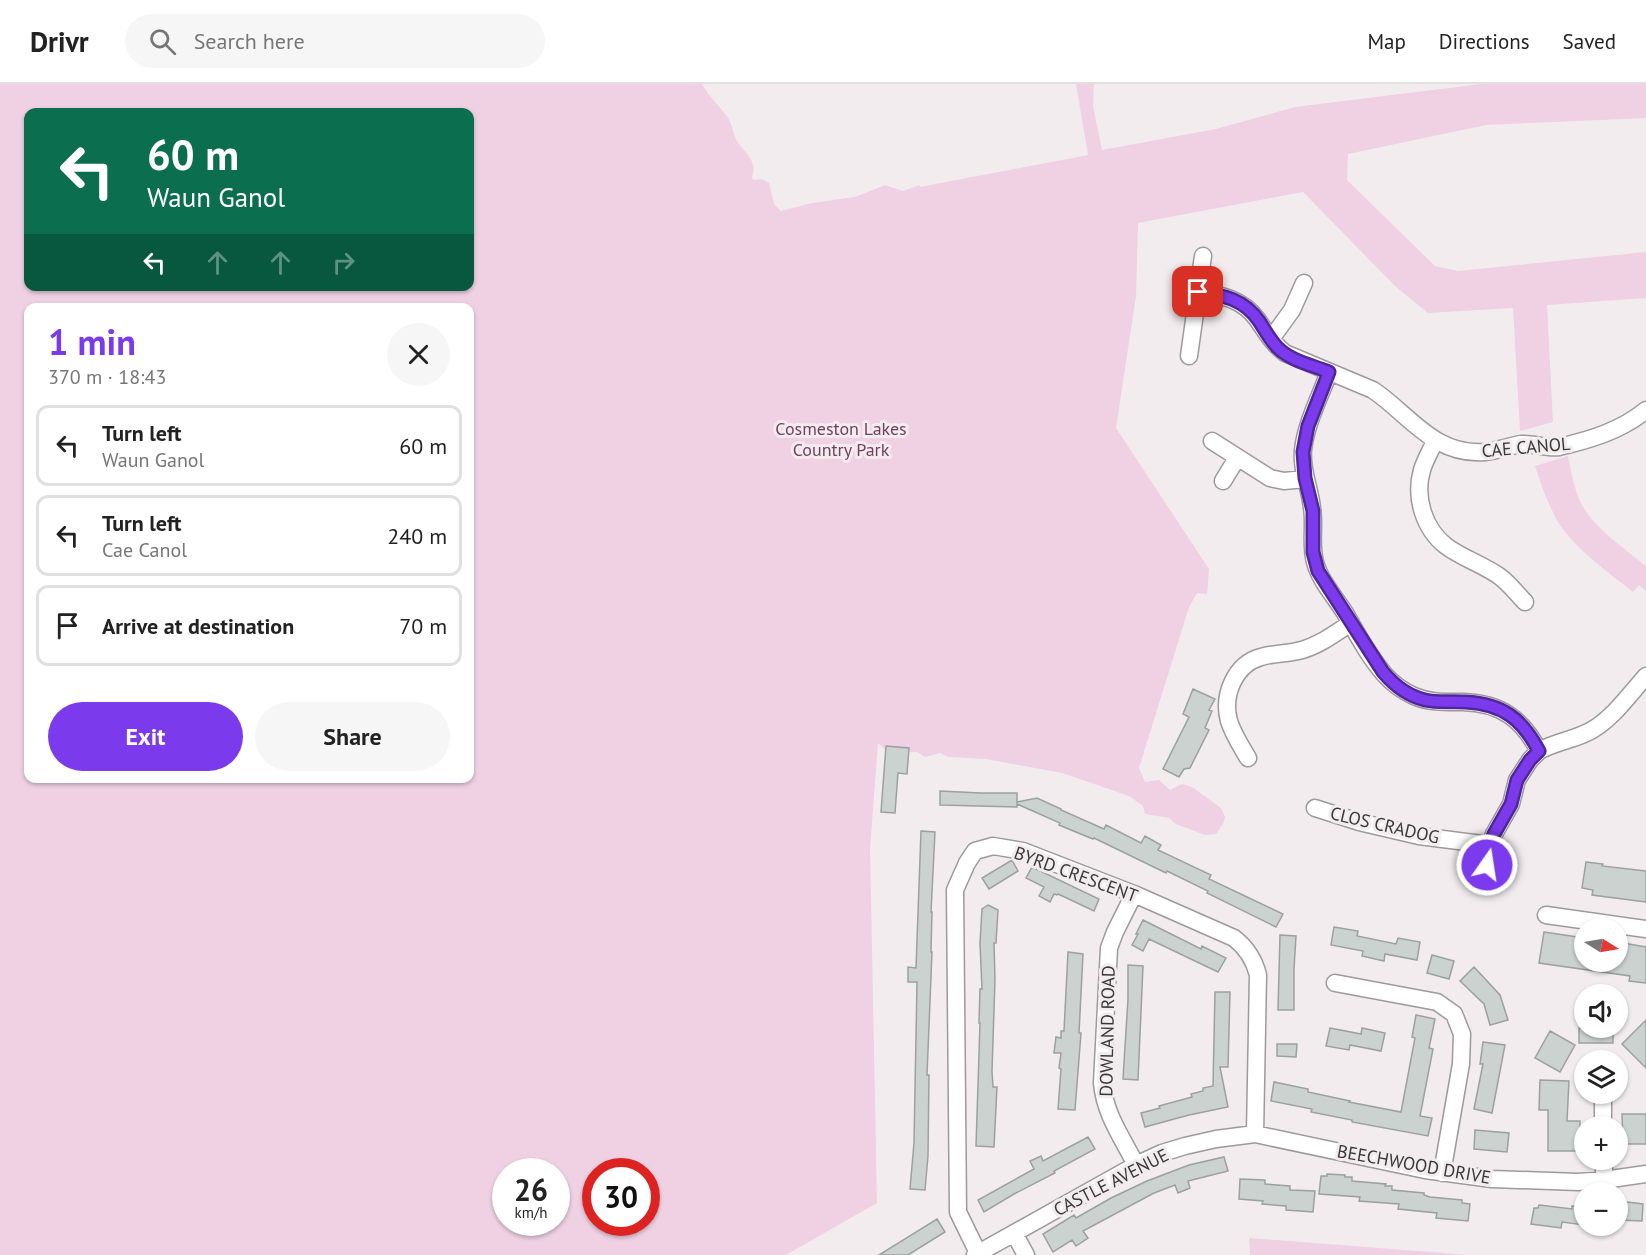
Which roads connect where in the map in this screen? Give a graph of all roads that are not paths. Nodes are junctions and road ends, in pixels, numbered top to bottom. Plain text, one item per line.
1 (1203, 256) dead end
2 (1304, 283) dead end
3 (1198, 292) junction
4 (1271, 339) junction
5 (1189, 356) dead end
6 (1329, 372) junction
7 (1646, 411) edge
8 (1212, 441) dead end
9 (1435, 441) junction
10 (1237, 458) junction
11 (1305, 478) junction
12 (1223, 481) dead end
13 (1525, 602) dead end
14 (1351, 623) junction
15 (1646, 676) edge
16 (1539, 751) junction
17 (1248, 758) dead end
18 (1315, 808) dead end
19 (1490, 845) junction
20 (1487, 865) dead end
21 (1134, 894) junction
22 (1546, 915) dead end
23 (1646, 928) edge
24 (1335, 983) dead end
25 (1255, 1134) junction
26 (1136, 1165) junction
27 (1604, 1170) edge
28 (1442, 1173) junction
29 (1646, 1174) edge
30 (1604, 1180) junction
31 (1014, 1233) junction
32 (977, 1254) edge
33 (1026, 1255) edge

1 - 3 street
2 - 4 street
3 - 4 street, CAE CANOL
3 - 5 street
4 - 6 street, CAE CANOL
6 - 9 street, CAE CANOL
6 - 11 street
7 - 9 street, CAE CANOL
8 - 10 street
9 - 13 street
10 - 11 street
10 - 12 street
11 - 14 street
14 - 16 street
14 - 17 street
15 - 16 street
16 - 19 street
18 - 19 street, CLOS CRADOG
19 - 20 street
21 - 25 street, BYRD CRESCENT
21 - 26 street, DOWLAND ROAD
21 - 32 street, BYRD CRESCENT
22 - 23 street
24 - 28 street
25 - 26 street, CASTLE AVENUE
25 - 28 street, BEECHWOOD DRIVE
26 - 31 street, CASTLE AVENUE
27 - 30 street
28 - 30 street, BEECHWOOD DRIVE
29 - 30 street, BEECHWOOD DRIVE
31 - 32 street, CASTLE AVENUE
31 - 33 street

